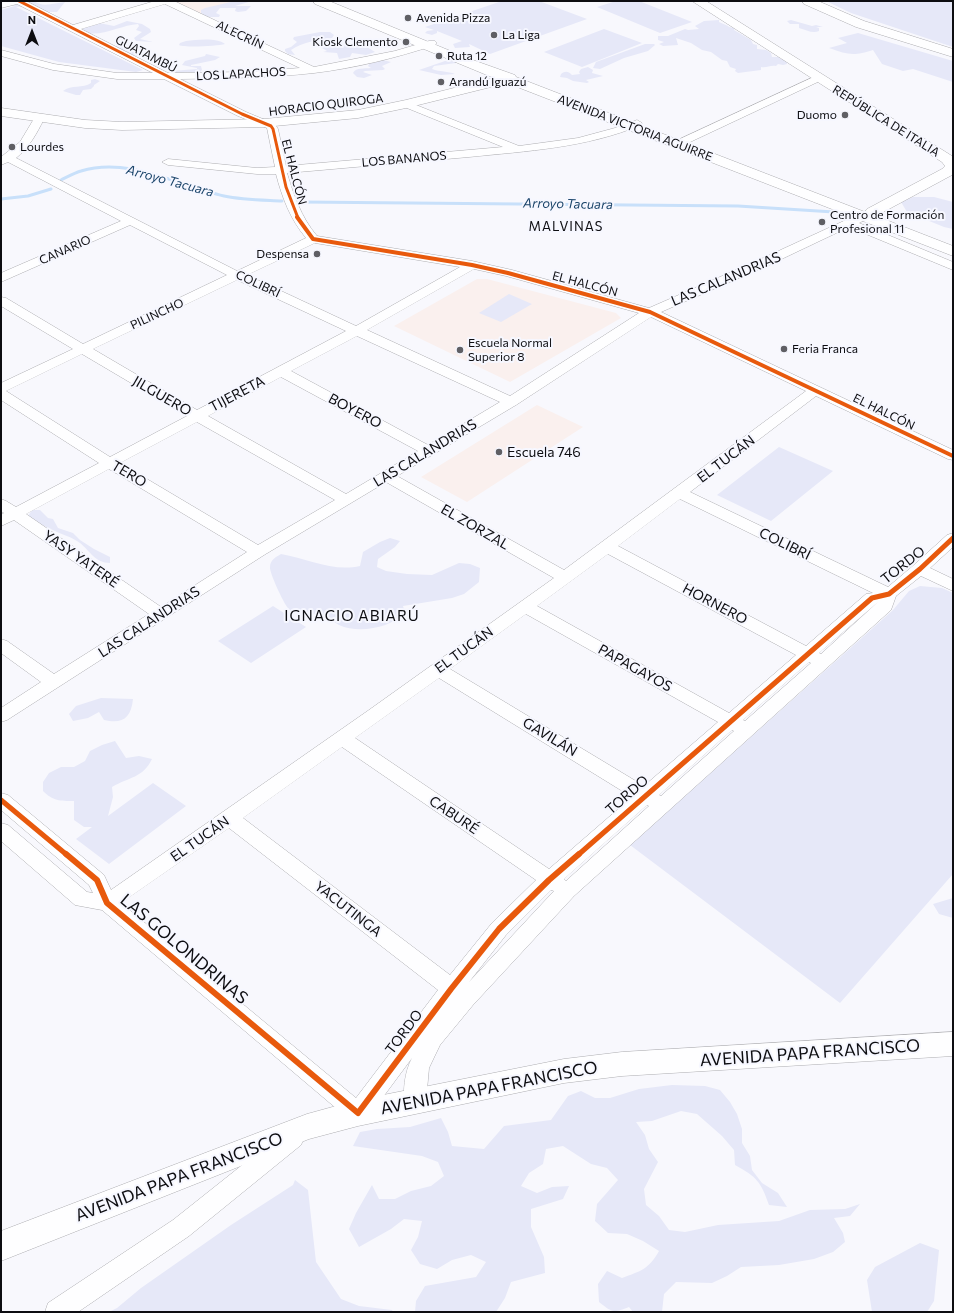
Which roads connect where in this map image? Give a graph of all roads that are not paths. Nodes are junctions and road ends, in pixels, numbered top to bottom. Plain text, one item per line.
1 (16, 1) edge
2 (19, 1) edge
3 (166, 1) edge
4 (319, 1) edge
5 (333, 1) edge
6 (698, 1) edge
7 (808, 1) edge
8 (1, 5) edge
9 (74, 28) junction
10 (429, 44) junction
11 (1, 53) edge
12 (953, 53) edge
13 (313, 70) junction
14 (170, 77) junction
15 (511, 77) junction
16 (818, 78) junction
17 (406, 104) junction
18 (1, 112) edge
19 (39, 119) junction
20 (264, 123) junction
21 (635, 125) junction
22 (684, 141) junction
23 (519, 149) junction
24 (4, 160) edge
25 (168, 162) dead end
26 (281, 170) junction
27 (862, 217) junction
28 (130, 221) junction
29 (313, 238) junction
30 (953, 243) edge
31 (953, 252) edge
32 (472, 265) junction
33 (953, 266) edge
34 (238, 276) junction
35 (1, 278) edge
36 (1, 301) edge
37 (650, 312) junction
38 (356, 331) junction
39 (82, 349) junction
40 (280, 371) junction
41 (1, 388) edge
42 (816, 390) junction
43 (1, 394) edge
44 (511, 402) junction
45 (197, 416) junction
46 (429, 451) junction
47 (953, 456) edge
48 (110, 463) junction
49 (386, 476) junction
50 (680, 494) junction
51 (346, 500) junction
52 (1, 504) edge
53 (15, 514) junction
54 (1, 521) edge
55 (953, 538) edge
56 (607, 547) junction
57 (258, 552) junction
58 (920, 569) junction
59 (564, 577) junction
60 (953, 586) edge
61 (889, 594) junction
62 (524, 606) junction
63 (160, 614) junction
64 (1, 645) edge
65 (815, 658) junction
66 (437, 669) junction
67 (54, 682) junction
68 (1, 716) edge
69 (739, 726) junction
70 (341, 738) junction
71 (645, 796) junction
72 (1, 800) edge
73 (662, 806) junction
74 (230, 818) junction
75 (1, 830) edge
76 (549, 880) junction
77 (567, 891) junction
78 (107, 903) junction
79 (458, 994) junction
80 (953, 1044) edge
81 (415, 1101) junction
82 (358, 1113) junction
83 (307, 1127) junction
84 (1, 1246) edge
85 (56, 1312) edge

1 - 8 street
2 - 9 street, GUATAMBÚ
3 - 9 street
3 - 13 street, ALECRÍN
4 - 10 main road, AVENIDA VICTORIA AGUIRRE
5 - 10 main road, AVENIDA VICTORIA AGUIRRE
6 - 16 main road, REPÚBLICA DE ITALIA
7 - 12 main road
9 - 14 street, GUATAMBÚ
10 - 13 street, LOS LAPACHOS
10 - 15 main road, AVENIDA VICTORIA AGUIRRE
11 - 14 street, LOS LAPACHOS
13 - 14 street, LOS LAPACHOS
14 - 20 street, GUATAMBÚ
15 - 17 main road, HORACIO QUIROGA
15 - 21 main road, AVENIDA VICTORIA AGUIRRE
16 - 22 street
16 - 27 main road, REPÚBLICA DE ITALIA
17 - 20 main road, HORACIO QUIROGA
17 - 23 street
18 - 19 main road, HORACIO QUIROGA
19 - 20 main road, HORACIO QUIROGA
19 - 24 street
20 - 26 street, EL HALCÓN
21 - 22 main road, AVENIDA VICTORIA AGUIRRE
21 - 23 street, LOS BANANOS
21 - 27 main road, AVENIDA VICTORIA AGUIRRE
22 - 27 main road, AVENIDA VICTORIA AGUIRRE
23 - 26 street, LOS BANANOS
24 - 28 street, COLIBRÍ
25 - 26 street, LOS BANANOS
26 - 29 street, EL HALCÓN
27 - 30 main road, AVENIDA VICTORIA AGUIRRE
27 - 31 main road, AVENIDA VICTORIA AGUIRRE
27 - 33 street
27 - 37 street, LAS CALANDRIAS
28 - 34 street, COLIBRÍ
28 - 35 street, CANARIO
29 - 32 street, EL HALCÓN
29 - 34 street, PILINCHO
32 - 37 street, EL HALCÓN
32 - 38 street, TIJERETA
34 - 38 street, COLIBRÍ
34 - 39 street, PILINCHO
36 - 39 street, JILGUERO
37 - 42 street, EL HALCÓN
37 - 44 street, LAS CALANDRIAS
38 - 40 street, TIJERETA
38 - 44 street, COLIBRÍ
39 - 41 street, PILINCHO
39 - 45 street, JILGUERO
40 - 45 street, TIJERETA
40 - 46 street, BOYERO
42 - 47 street, EL HALCÓN
42 - 50 street, EL TUCÁN
43 - 48 street, TERO
44 - 46 street, LAS CALANDRIAS
45 - 48 street, TIJERETA
45 - 51 street, JILGUERO
46 - 49 street, LAS CALANDRIAS
48 - 53 street, TIJERETA
48 - 57 street, TERO
49 - 51 street, LAS CALANDRIAS
49 - 59 street, EL ZORZAL
50 - 56 street, EL TUCÁN
50 - 61 street, COLIBRÍ
51 - 57 street, LAS CALANDRIAS
52 - 53 street, YASY YATERÉ
53 - 54 street, TIJERETA
53 - 63 street, YASY YATERÉ
55 - 58 street, TORDO
56 - 59 street, EL TUCÁN
56 - 65 street, HORNERO
57 - 63 street, LAS CALANDRIAS
58 - 60 street
58 - 61 street, TORDO
59 - 62 street, EL TUCÁN
61 - 65 street, TORDO
62 - 66 street, EL TUCÁN
62 - 69 street, PAPAGAYOS
63 - 67 street, LAS CALANDRIAS
64 - 67 street
65 - 69 street, TORDO
66 - 70 street, EL TUCÁN
66 - 71 street, GAVILÁN
67 - 68 street, LAS CALANDRIAS
69 - 71 street, TORDO
69 - 73 street, TORDO
70 - 74 street, EL TUCÁN
70 - 76 street, CABURÉ
71 - 73 street, GAVILÁN
71 - 76 street, TORDO
72 - 78 street, LAS GOLONDRINAS
73 - 77 street, TORDO
74 - 78 street, EL TUCÁN
74 - 79 street, YACUTINGA
75 - 78 street, LAS GOLONDRINAS
76 - 77 street, CABURÉ
76 - 79 street, TORDO
77 - 79 street, TORDO
78 - 82 street, LAS GOLONDRINAS
79 - 81 street, TORDO
79 - 82 street, TORDO
80 - 81 main road, AVENIDA PAPA FRANCISCO
81 - 82 main road, AVENIDA PAPA FRANCISCO
82 - 83 main road, AVENIDA PAPA FRANCISCO
83 - 84 main road, AVENIDA PAPA FRANCISCO
83 - 85 street

